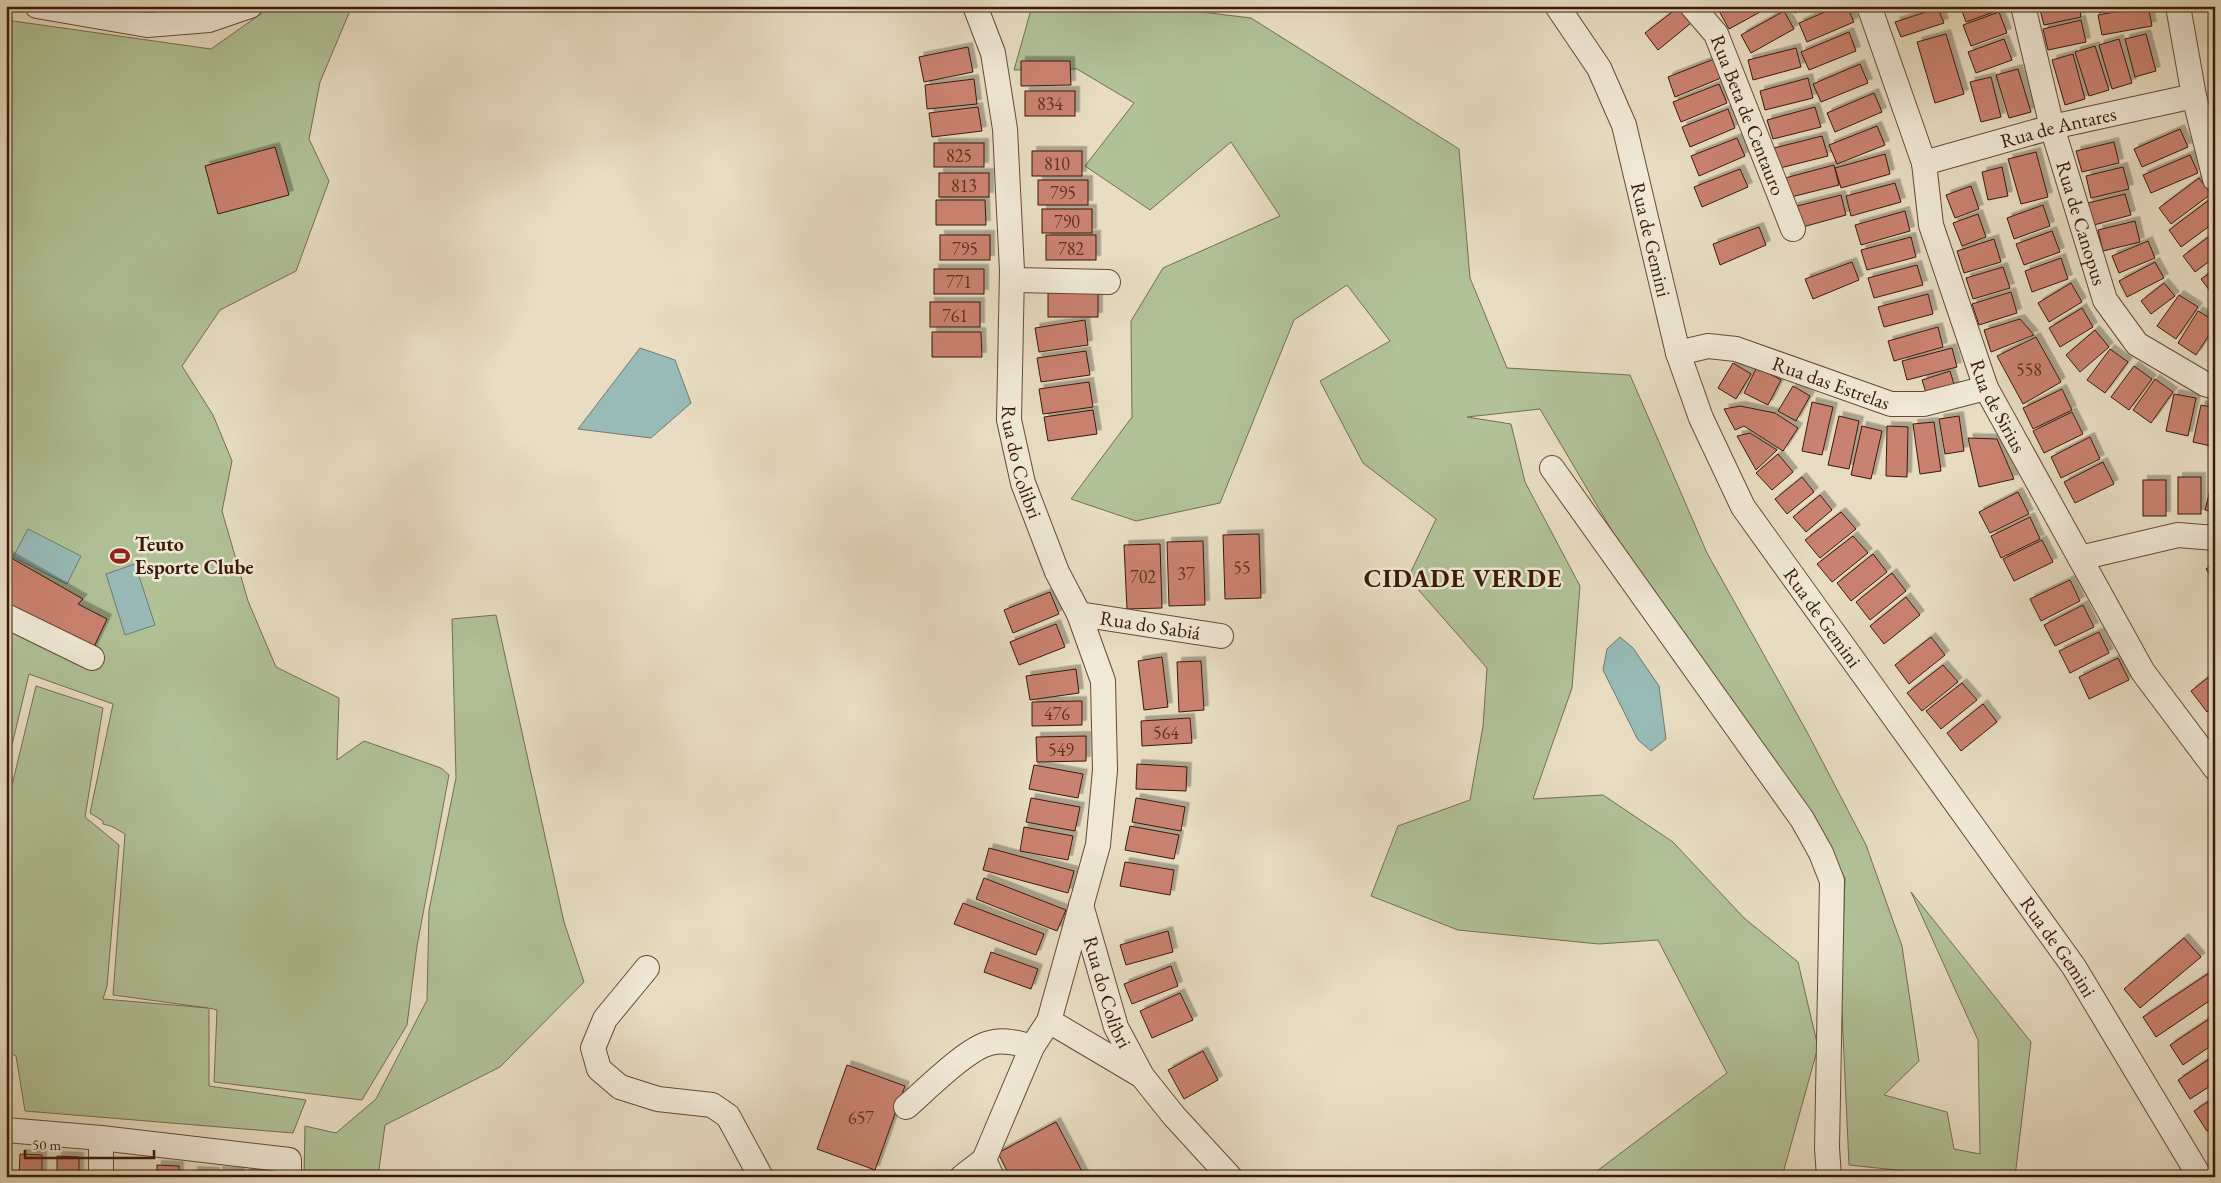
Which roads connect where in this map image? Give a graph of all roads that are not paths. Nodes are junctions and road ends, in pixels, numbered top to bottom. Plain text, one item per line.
1 (37, 6) edge
2 (250, 6) edge
3 (976, 6) edge
4 (1557, 6) edge
5 (1692, 6) edge
6 (1869, 6) edge
7 (2023, 6) edge
8 (2178, 6) edge
9 (208, 13) edge
10 (2194, 96) junction
11 (2052, 128) junction
12 (1924, 163) junction
13 (2215, 179) edge
14 (1792, 230) dead end
15 (1012, 280) junction
16 (1108, 282) dead end
17 (1678, 353) junction
18 (2215, 387) edge
19 (1986, 388) junction
20 (1552, 468) dead end
21 (2215, 538) edge
22 (2080, 558) junction
23 (1079, 614) junction
24 (6, 616) edge
25 (1221, 636) dead end
26 (92, 658) dead end
27 (2215, 768) edge
28 (1081, 906) junction
29 (647, 968) dead end
30 (1049, 1021) junction
31 (1032, 1047) junction
32 (1142, 1076) junction
33 (906, 1107) dead end
34 (6, 1130) edge
35 (101, 1138) junction
36 (988, 1168) edge
37 (289, 1169) edge
38 (101, 1177) edge
39 (761, 1177) edge
40 (962, 1177) edge
41 (1230, 1177) edge
42 (1829, 1177) edge
43 (2200, 1177) edge

1 - 9 street
2 - 9 street
3 - 15 street, Rua do Colibri
4 - 17 street, Rua de Gemini
5 - 14 street, Rua Beta de Centauro
6 - 12 street, Rua de Sirius
7 - 11 street, Rua de Canopus
8 - 10 street
10 - 11 street, Rua de Antares
10 - 13 street
11 - 12 street, Rua de Antares
11 - 18 street, Rua de Canopus
12 - 19 street, Rua de Sirius
15 - 16 street
15 - 23 street, Rua do Colibri
17 - 19 street, Rua das Estrelas
17 - 43 street, Rua de Gemini
19 - 22 street, Rua de Sirius
20 - 42 street
21 - 22 street
22 - 27 street, Rua de Sirius
23 - 25 street, Rua do Sabiá
23 - 28 street, Rua do Colibri
24 - 26 street
28 - 30 street, Rua do Colibri
28 - 32 street, Rua do Colibri
29 - 39 street
30 - 31 street
30 - 32 street, Rua do Colibri
31 - 33 street
31 - 36 street
32 - 41 street, Rua do Colibri
34 - 35 street
35 - 37 street
35 - 38 street
36 - 40 street

